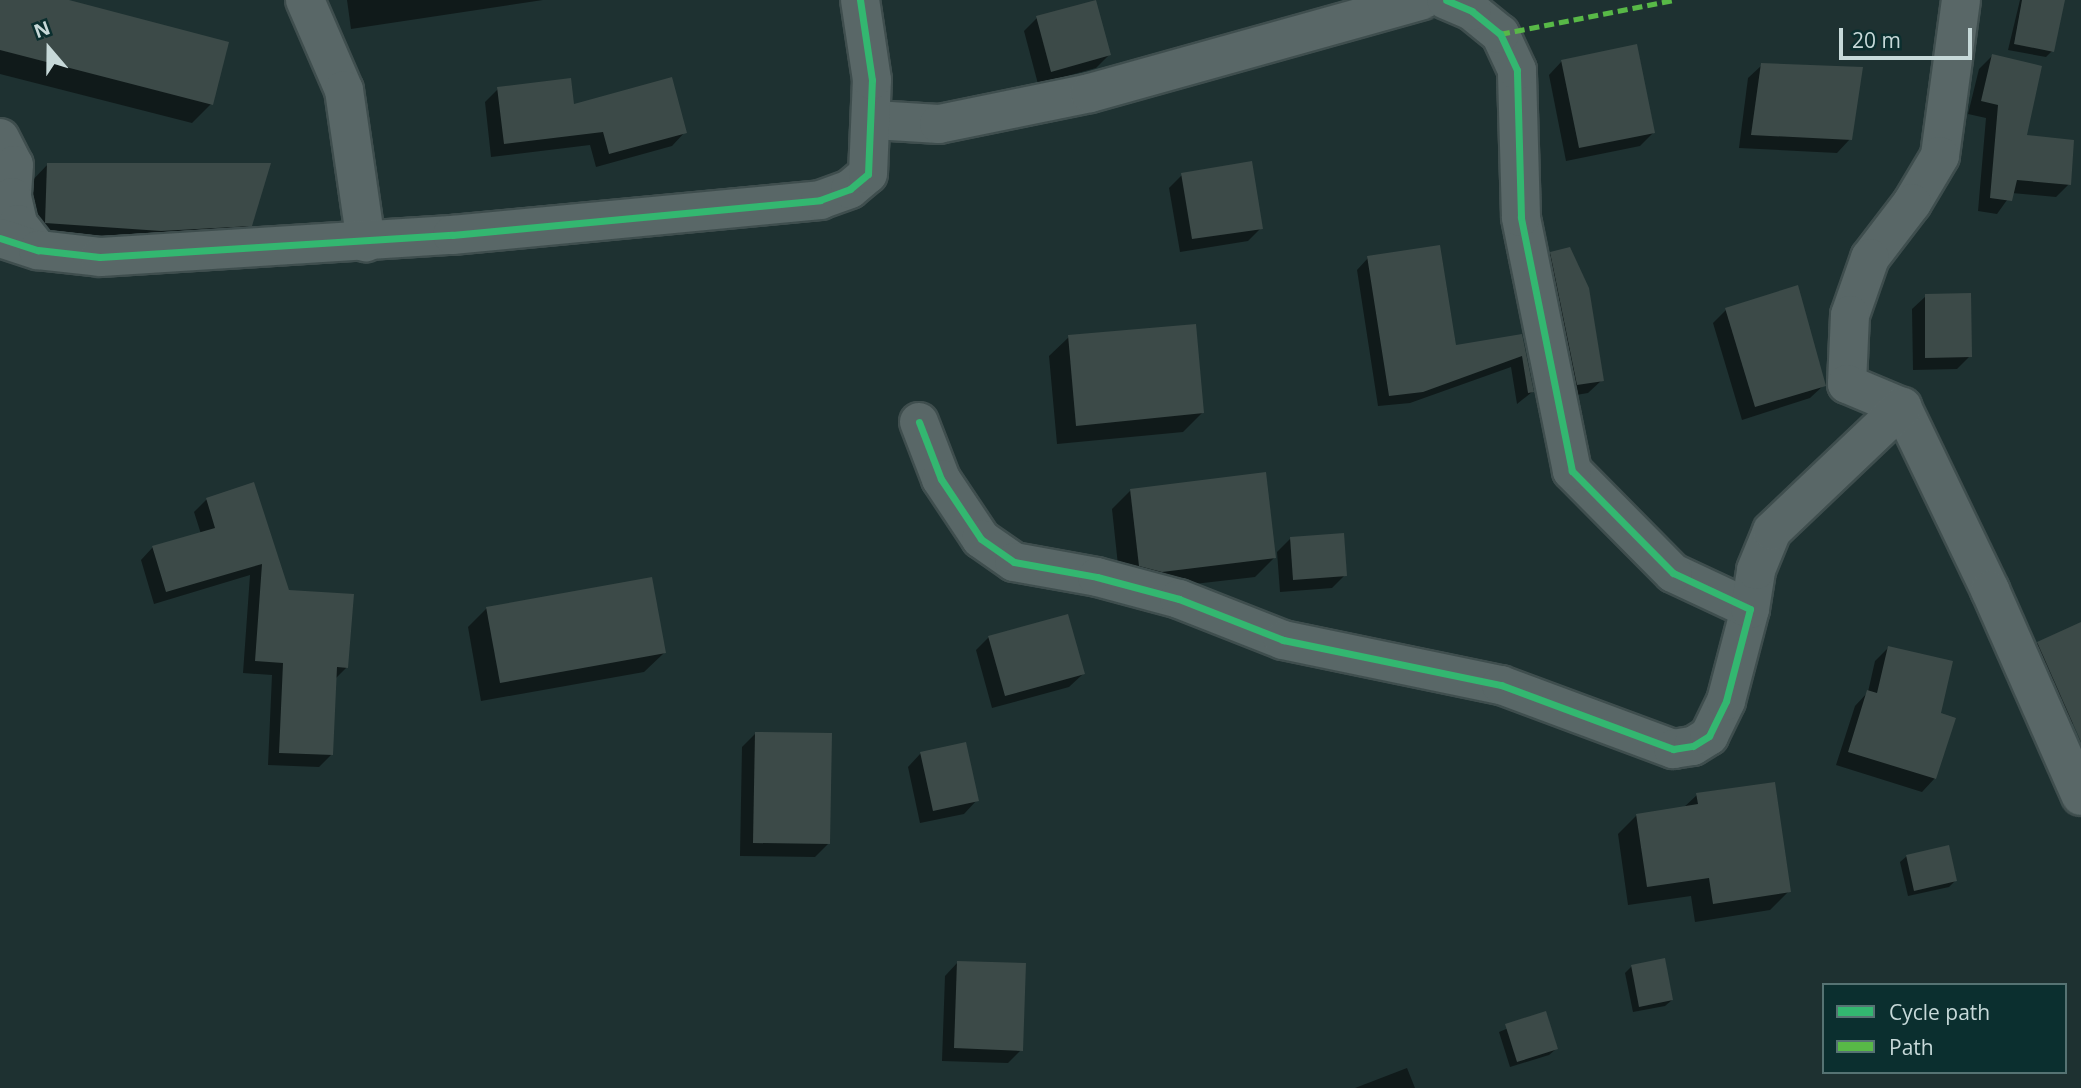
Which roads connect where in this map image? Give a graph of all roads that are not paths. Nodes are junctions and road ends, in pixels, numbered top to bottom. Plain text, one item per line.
1 (305, 0) edge
2 (860, 0) edge
3 (1422, 0) edge
4 (1446, 0) edge
5 (1961, 0) edge
6 (874, 120) junction
7 (0, 138) edge
8 (0, 238) edge
9 (366, 242) junction
10 (38, 250) junction
11 (1902, 407) junction
12 (919, 422) dead end
13 (1750, 609) junction
14 (2081, 796) edge

1 - 9 street
2 - 6 street
3 - 6 street
4 - 13 street
5 - 11 street
6 - 9 street
7 - 10 street
8 - 10 street
9 - 10 street
11 - 13 street
11 - 14 street
12 - 13 street

